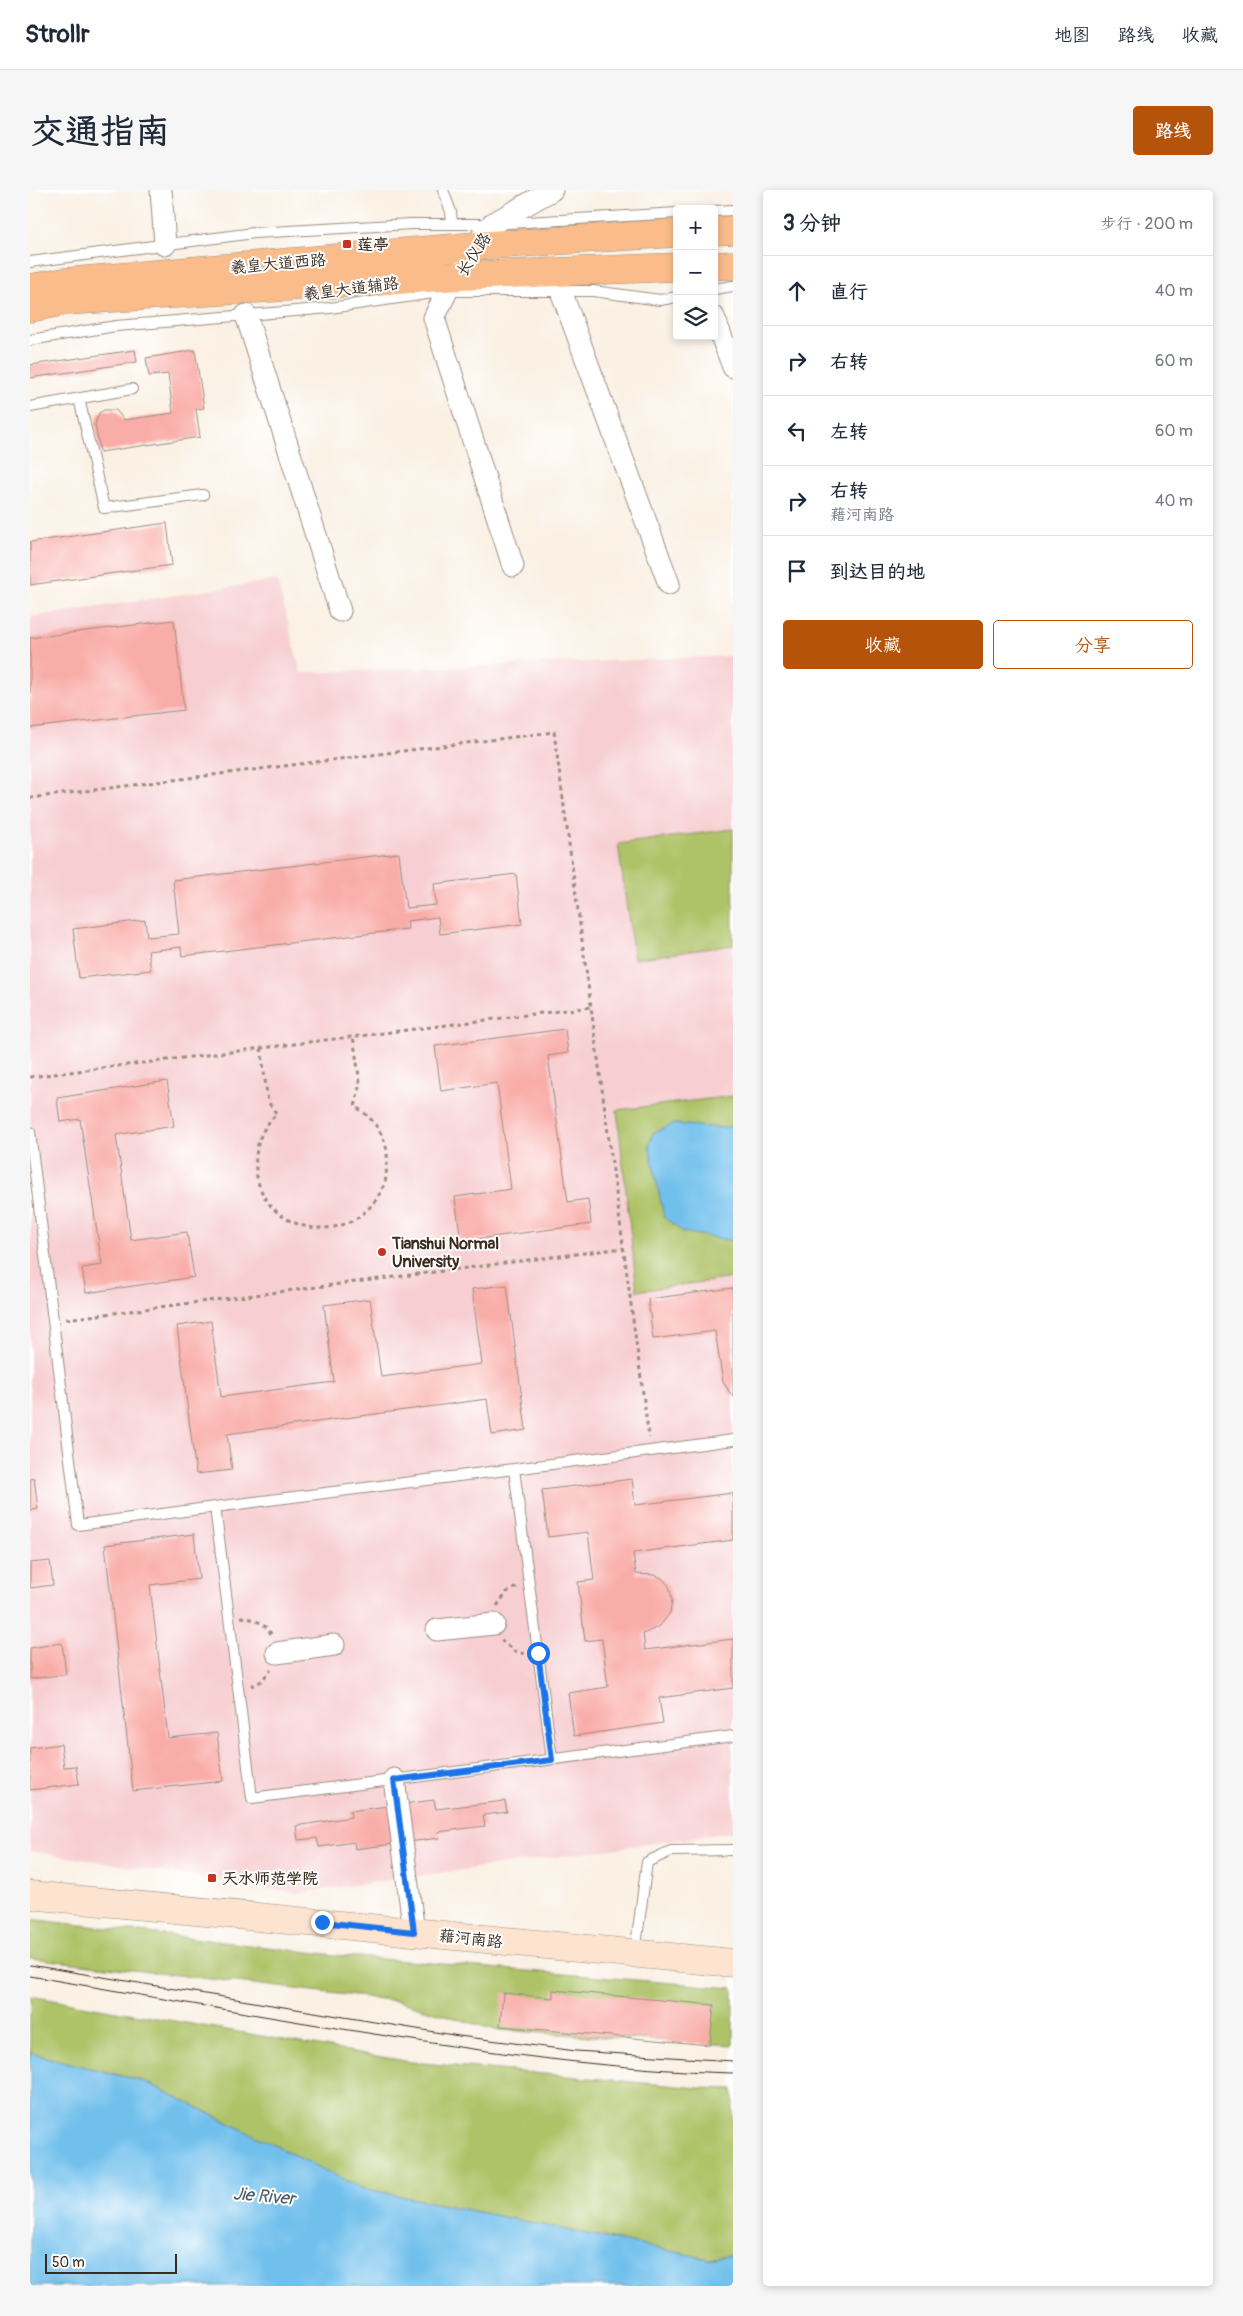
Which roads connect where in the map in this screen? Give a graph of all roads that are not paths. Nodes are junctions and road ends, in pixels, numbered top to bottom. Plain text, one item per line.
1 (161, 190) edge
2 (443, 190) edge
3 (547, 192) edge
4 (733, 210) edge
5 (718, 211) edge
6 (673, 213) edge
7 (452, 224) junction
8 (492, 224) junction
9 (733, 230) edge
10 (718, 231) edge
11 (673, 233) edge
12 (165, 244) junction
13 (475, 246) junction
14 (30, 262) edge
15 (733, 265) edge
16 (718, 266) edge
17 (673, 267) edge
18 (453, 284) junction
19 (733, 286) edge
20 (30, 288) edge
21 (718, 288) edge
22 (561, 291) junction
23 (673, 298) edge
24 (30, 308) edge
25 (246, 315) junction
26 (718, 328) edge
27 (30, 340) edge
28 (733, 367) edge
29 (132, 389) dead end
30 (79, 398) junction
31 (30, 408) edge
32 (203, 495) dead end
33 (513, 566) dead end
34 (670, 584) dead end
35 (340, 611) dead end
36 (30, 1132) edge
37 (733, 1440) edge
38 (514, 1469) junction
39 (215, 1507) junction
40 (494, 1624) dead end
41 (437, 1630) dead end
42 (334, 1645) dead end
43 (276, 1653) dead end
44 (733, 1736) edge
45 (552, 1760) junction
46 (394, 1780) junction
47 (733, 1850) edge
48 (30, 1896) edge
49 (414, 1932) junction
50 (635, 1954) junction
51 (733, 1963) edge

1 - 12 street
2 - 7 lane
3 - 8 street, 长仪路
4 - 5 lane
6 - 8 lane
7 - 8 lane
7 - 12 lane
8 - 13 street, 长仪路
9 - 10 main road
11 - 13 main road, 羲皇大道西路
12 - 14 lane
13 - 18 street, 长仪路
13 - 20 main road, 羲皇大道西路
15 - 16 main road
17 - 18 main road, 羲皇大道西路
18 - 22 lane, 羲皇大道辅路
18 - 24 main road, 羲皇大道西路
18 - 25 lane, 羲皇大道辅路
18 - 33 street, 长仪路
19 - 21 lane
22 - 23 lane, 羲皇大道辅路
22 - 34 street
25 - 27 lane, 羲皇大道辅路
25 - 35 street
26 - 28 street
29 - 30 lane
30 - 31 lane
30 - 32 lane
36 - 39 lane
37 - 38 lane
38 - 39 lane
38 - 45 lane
39 - 46 lane
40 - 41 street
42 - 43 street
44 - 45 lane
45 - 46 lane
46 - 49 street
47 - 50 lane
48 - 49 main road, 藉河南路
49 - 50 main road, 藉河南路
50 - 51 main road, 藉河南路

